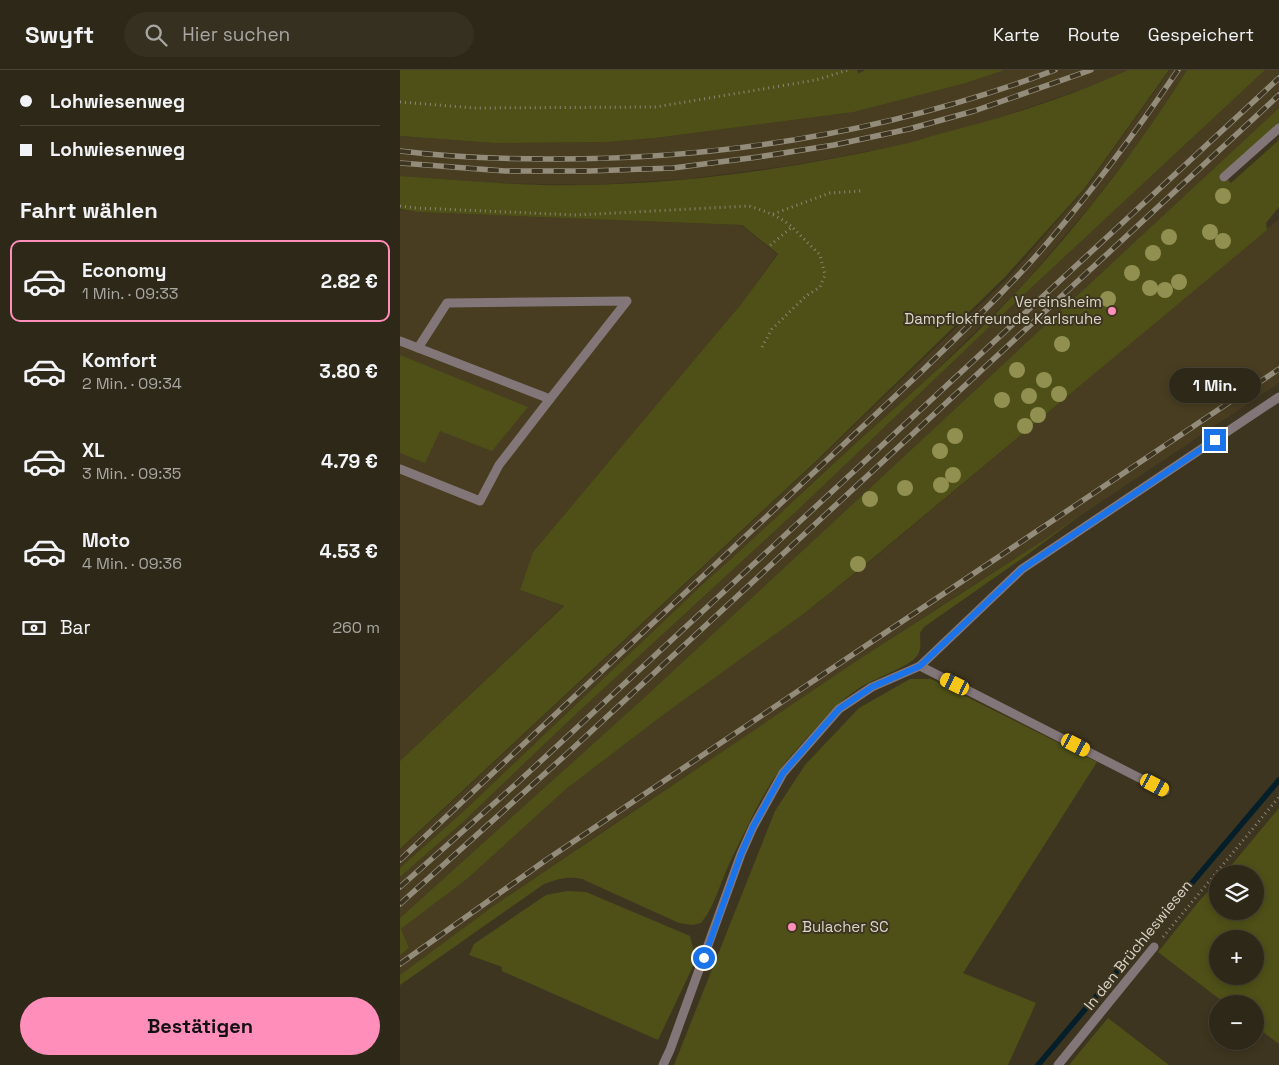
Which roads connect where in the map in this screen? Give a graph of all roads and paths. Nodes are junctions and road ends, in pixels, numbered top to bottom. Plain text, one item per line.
1 (848, 70) edge
2 (400, 102) edge
3 (1279, 128) edge
4 (1224, 177) dead end
5 (861, 191) dead end
6 (400, 206) edge
7 (772, 214) junction
8 (792, 227) junction
9 (768, 248) dead end
10 (400, 341) edge
11 (762, 347) dead end
12 (418, 348) junction
13 (1279, 397) edge
14 (550, 400) junction
15 (400, 469) edge
16 (920, 666) junction
17 (1165, 790) dead end
18 (1279, 797) edge
19 (1154, 947) joint
20 (663, 1065) edge
21 (1058, 1065) edge

1 - 2 path
3 - 4 lane
5 - 7 path
6 - 7 path
7 - 8 path
8 - 9 path
8 - 11 path
10 - 12 lane
12 - 14 lane
12 - 14 lane
13 - 16 lane
14 - 15 lane
16 - 17 lane
16 - 20 lane
18 - 19 path, In den Brüchleswiesen
19 - 21 lane, In den Brüchleswiesen

